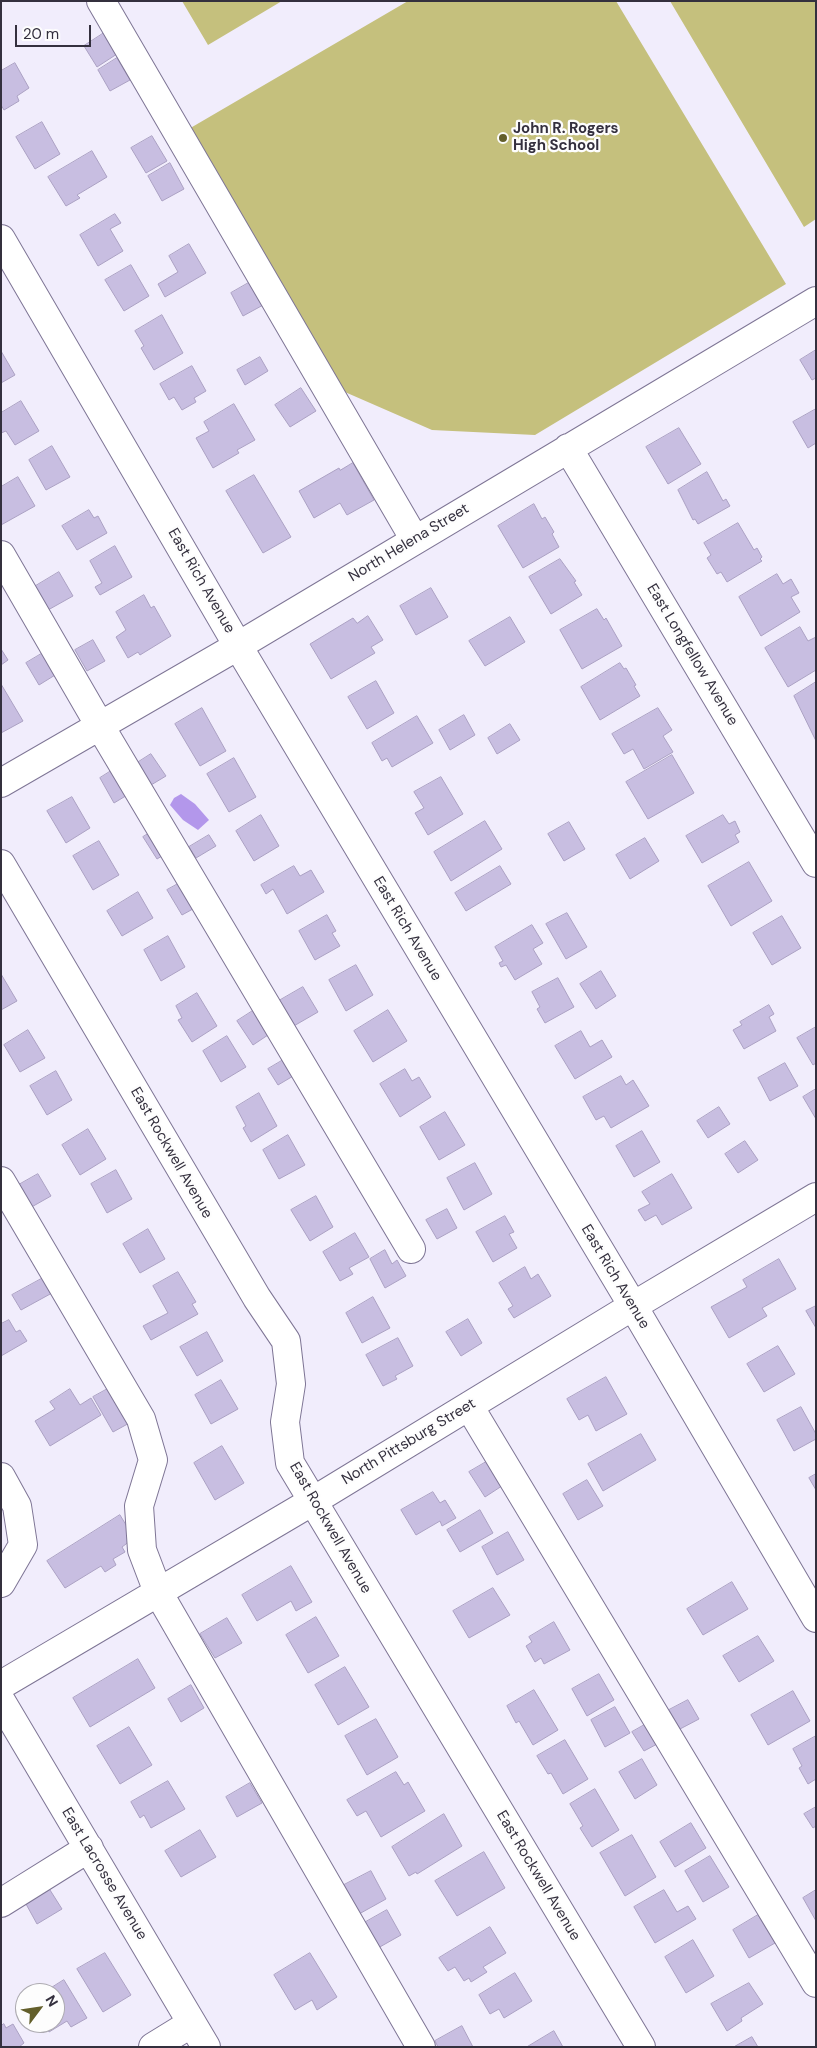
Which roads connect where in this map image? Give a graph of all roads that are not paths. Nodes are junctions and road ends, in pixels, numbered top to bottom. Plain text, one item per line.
1 (101, 1) edge
2 (1, 239) edge
3 (816, 301) edge
4 (568, 448) junction
5 (415, 540) junction
6 (1, 555) edge
7 (238, 646) junction
8 (100, 726) junction
9 (1, 783) edge
10 (816, 863) edge
11 (1, 864) edge
12 (1, 1181) edge
13 (816, 1197) edge
14 (411, 1249) dead end
15 (632, 1306) junction
16 (469, 1406) junction
17 (1, 1477) edge
18 (313, 1501) junction
19 (1, 1583) edge
20 (158, 1592) junction
21 (816, 1618) edge
22 (1, 1685) edge
23 (1, 1701) edge
24 (89, 1848) junction
25 (1, 1903) edge
26 (816, 1983) edge
27 (192, 2023) junction
28 (154, 2047) edge
29 (206, 2047) edge
30 (421, 2047) edge
31 (641, 2047) edge

1 - 5 street
2 - 7 street, East Rich Avenue
3 - 4 street, North Helena Street
4 - 5 street, North Helena Street
4 - 10 street, East Longfellow Avenue
5 - 7 street, North Helena Street
6 - 8 street
7 - 8 street, North Helena Street
7 - 15 street, East Rich Avenue
8 - 9 street, North Helena Street
8 - 14 street
11 - 18 street, East Rockwell Avenue
12 - 20 street
13 - 15 street, North Pittsburg Street
15 - 16 street, North Pittsburg Street
15 - 21 street, East Rich Avenue
16 - 18 street, North Pittsburg Street
16 - 26 street
17 - 19 street
18 - 20 street, North Pittsburg Street
18 - 31 street, East Rockwell Avenue
20 - 22 street, North Pittsburg Street
20 - 30 street
23 - 24 street, East Lacrosse Avenue
24 - 25 street
24 - 27 street, East Lacrosse Avenue
27 - 28 street
27 - 29 street, East Lacrosse Avenue

